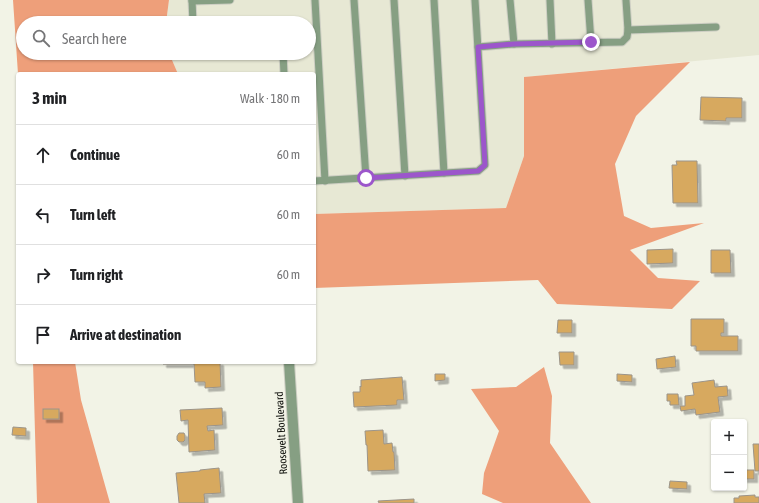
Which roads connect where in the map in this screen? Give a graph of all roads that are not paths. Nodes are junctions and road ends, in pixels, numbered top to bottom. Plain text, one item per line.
1 (230, 0) edge
2 (315, 0) edge
3 (354, 0) edge
4 (394, 0) edge
5 (434, 0) edge
6 (475, 0) edge
7 (510, 0) edge
8 (550, 0) edge
9 (588, 0) edge
10 (626, 0) edge
11 (192, 1) edge
12 (193, 16) edge
13 (316, 16) edge
14 (316, 21) edge
15 (716, 27) dead end
16 (628, 30) junction
17 (317, 42) joint
18 (591, 42) junction
19 (514, 44) junction
20 (552, 44) junction
21 (478, 47) junction
22 (283, 60) edge
23 (284, 72) edge
24 (444, 174) junction
25 (404, 176) junction
26 (366, 178) junction
27 (325, 181) junction
28 (316, 182) edge
29 (289, 364) edge
30 (298, 503) edge

1 - 11 lane
2 - 13 lane
3 - 26 lane
4 - 25 lane
5 - 24 lane
6 - 21 lane
7 - 19 lane
8 - 20 lane
9 - 18 lane
10 - 16 lane
11 - 12 lane
14 - 17 lane
15 - 16 lane
16 - 18 lane
17 - 27 lane
18 - 20 lane
19 - 20 lane
19 - 21 lane
21 - 24 lane
22 - 23 lane
24 - 25 lane
25 - 26 lane
26 - 27 lane
27 - 28 lane
29 - 30 street, Roosevelt Boulevard

